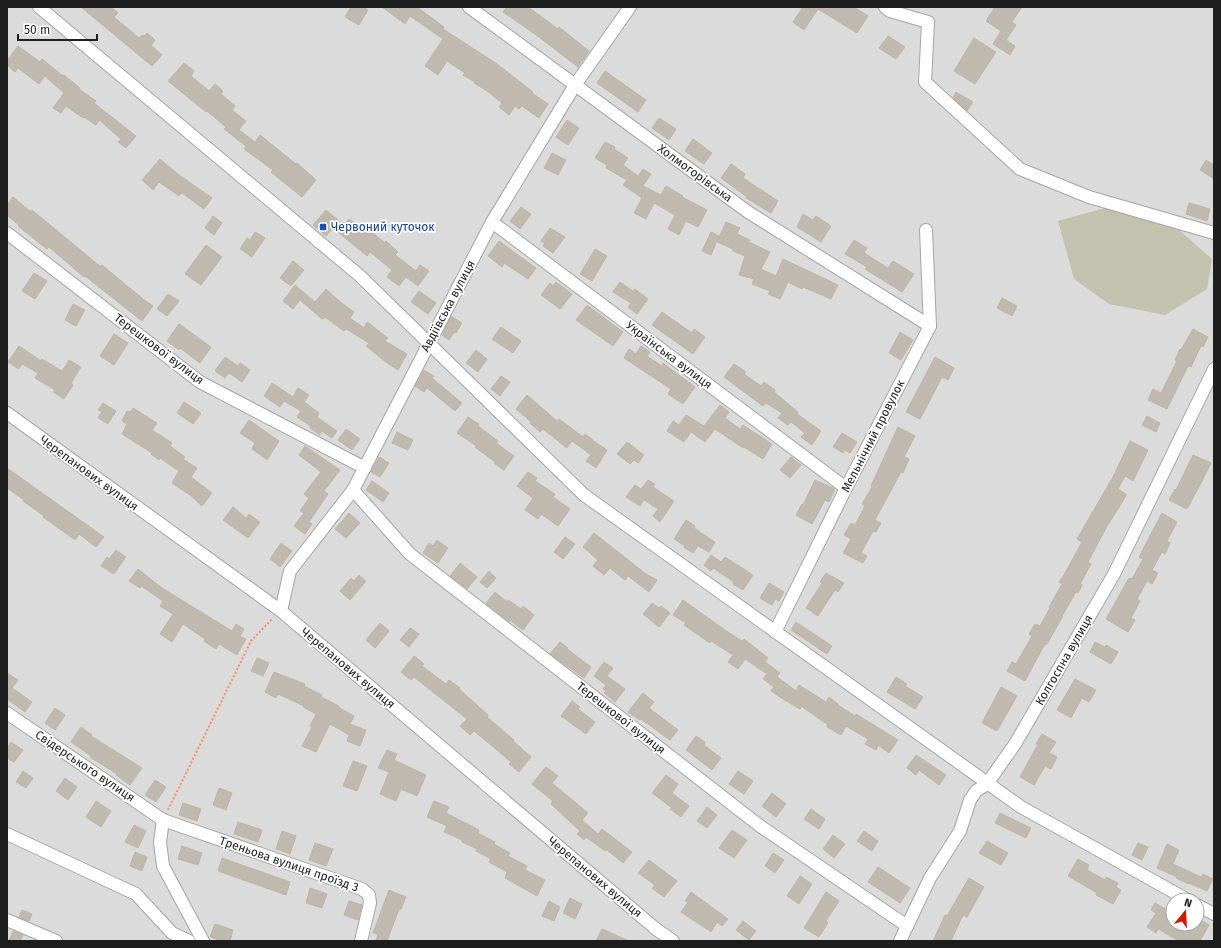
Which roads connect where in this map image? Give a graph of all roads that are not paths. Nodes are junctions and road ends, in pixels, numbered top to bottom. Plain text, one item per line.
1 (39, 7) edge
2 (469, 7) edge
3 (630, 7) edge
4 (885, 7) edge
5 (576, 85) junction
6 (492, 222) junction
7 (926, 230) dead end
8 (7, 233) edge
9 (1214, 233) edge
10 (930, 326) junction
11 (429, 343) junction
12 (1214, 369) edge
13 (7, 413) edge
14 (365, 468) junction
15 (846, 488) junction
16 (353, 490) junction
17 (281, 611) junction
18 (775, 632) junction
19 (7, 713) edge
20 (987, 784) junction
21 (163, 820) junction
22 (7, 834) edge
23 (1174, 892) edge
24 (1205, 909) edge
25 (1214, 914) edge
26 (7, 920) edge
27 (906, 926) junction
28 (56, 941) edge
29 (189, 941) edge
30 (203, 941) edge
31 (361, 941) edge
32 (673, 941) edge
33 (900, 941) edge

1 - 11 street
2 - 5 street, Холмогорівська
3 - 5 street, Авдіївська вулиця
4 - 9 street
5 - 6 street, Авдіївська вулиця
5 - 10 street, Холмогорівська
6 - 11 street, Авдіївська вулиця
6 - 15 street, Українська вулиця
7 - 10 street, Мельнiчний провулок
8 - 14 street, Терешкової вулиця
10 - 15 street, Мельнiчний провулок
11 - 14 street, Авдіївська вулиця
11 - 18 street
12 - 20 street, Колгоспна вулиця
13 - 17 street, Черепанових вулиця
14 - 16 street, Авдіївська вулиця
15 - 18 street, Мельнiчний провулок
16 - 17 street, Авдіївська вулиця
16 - 27 street, Терешкової вулиця
17 - 32 street, Черепанових вулиця
18 - 20 street
19 - 21 street, Свiдерського вулиця
20 - 23 street
20 - 27 street, Колгоспна вулиця
21 - 30 street
21 - 31 street, Треньова вулиця проїзд 3
22 - 29 street
24 - 25 street
26 - 28 street
27 - 33 street, Колгоспна вулиця

